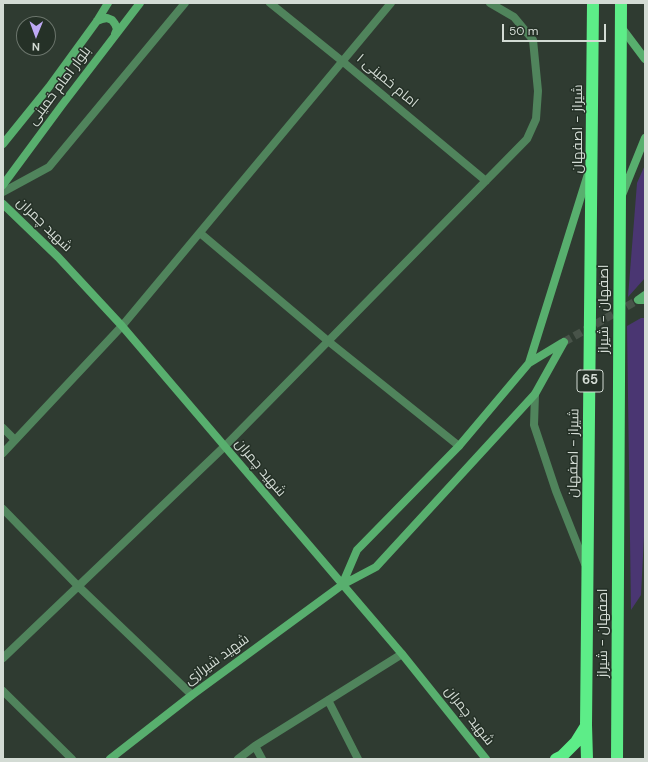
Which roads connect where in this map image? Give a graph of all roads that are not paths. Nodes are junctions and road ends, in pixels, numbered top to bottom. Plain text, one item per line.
1 (108, 3) edge
2 (140, 3) edge
3 (185, 3) edge
4 (270, 3) edge
5 (391, 3) edge
6 (490, 3) edge
7 (593, 3) edge
8 (621, 3) edge
9 (97, 21) junction
10 (621, 27) junction
11 (115, 34) junction
12 (645, 59) edge
13 (342, 61) junction
14 (645, 138) edge
15 (3, 144) edge
16 (593, 160) junction
17 (486, 181) junction
18 (3, 185) edge
19 (3, 192) edge
20 (620, 201) junction
21 (3, 204) edge
22 (200, 233) junction
23 (645, 295) edge
24 (645, 300) edge
25 (122, 326) junction
26 (328, 342) junction
27 (529, 363) junction
28 (535, 394) junction
29 (3, 428) edge
30 (15, 440) junction
31 (225, 446) junction
32 (459, 446) junction
33 (3, 453) edge
34 (3, 509) edge
35 (588, 570) junction
36 (342, 585) junction
37 (78, 586) junction
38 (402, 654) junction
39 (3, 658) edge
40 (3, 691) edge
41 (192, 695) junction
42 (328, 700) junction
43 (586, 725) junction
44 (255, 746) junction
45 (72, 759) edge
46 (110, 759) edge
47 (238, 759) edge
48 (262, 759) edge
49 (358, 759) edge
50 (486, 759) edge
51 (556, 759) edge
52 (587, 759) edge
53 (617, 759) edge

1 - 9 street, بلوار امام خمینی
2 - 11 street, بلوار امام خمینی
3 - 19 street
4 - 13 street, امام خمینی ۱
5 - 13 street
6 - 17 street
7 - 16 highway, شیراز - اصفهان / 65
8 - 10 highway, اصفهان - شیراز / 65
9 - 11 street
9 - 15 street, بلوار امام خمینی
10 - 12 street
10 - 20 highway, اصفهان - شیراز / 65
11 - 18 street, بلوار امام خمینی
13 - 17 street, امام خمینی ۱
13 - 22 street
14 - 20 street
16 - 27 street
16 - 35 highway, شیراز - اصفهان / 65
17 - 26 street
20 - 53 highway, اصفهان - شیراز / 65
21 - 25 street, شهید چمران
22 - 25 street
22 - 26 street
23 - 24 street
25 - 30 street
25 - 31 street, شهید چمران
26 - 31 street
26 - 32 street
27 - 28 street, شهید شیرازی
27 - 32 street
28 - 35 street
28 - 36 street, شهید شیرازی
29 - 30 street
30 - 33 street
31 - 36 street, شهید چمران
31 - 37 street
32 - 36 street
34 - 37 street
35 - 43 highway, شیراز - اصفهان / 65
36 - 38 street, شهید چمران
36 - 41 street, شهید شیرازی
37 - 39 street
37 - 41 street
38 - 42 street
38 - 50 street, شهید چمران
40 - 45 street
41 - 46 street, شهید شیرازی
42 - 44 street
42 - 49 street
43 - 51 highway
43 - 52 highway, شیراز - اصفهان / 65
44 - 47 street
44 - 48 street

